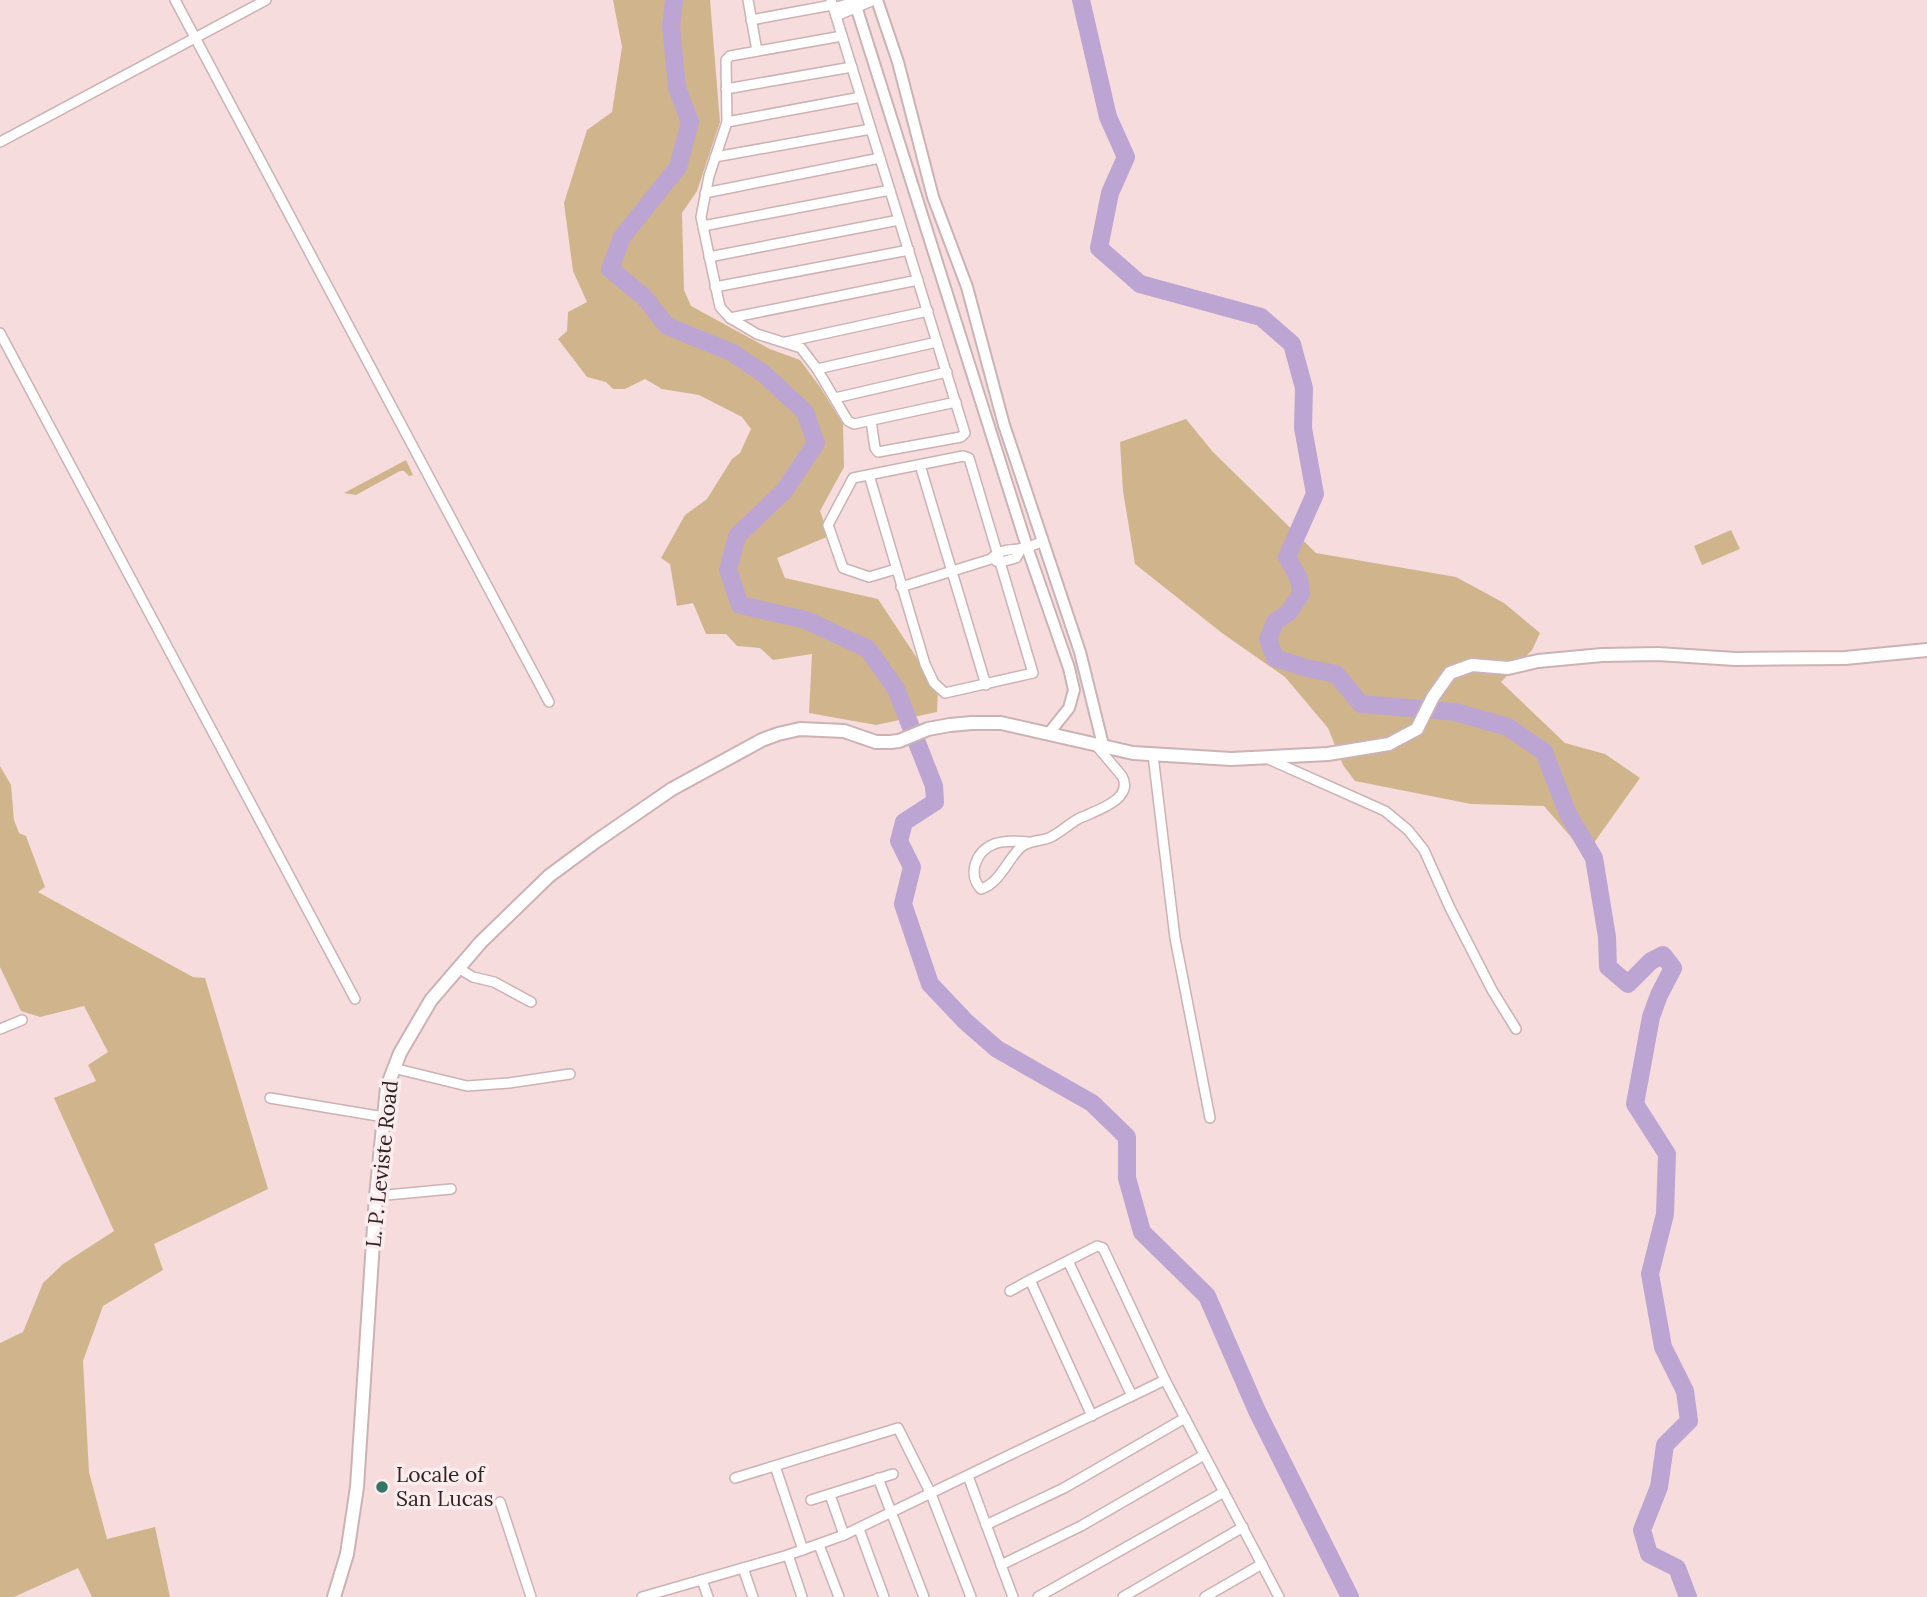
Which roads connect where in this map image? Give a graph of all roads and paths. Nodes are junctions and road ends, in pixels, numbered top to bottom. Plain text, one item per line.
1 (175, 0) edge
2 (266, 0) edge
3 (748, 0) edge
4 (868, 0) edge
5 (876, 0) edge
6 (855, 3) edge
7 (833, 7) edge
8 (751, 20) junction
9 (842, 36) junction
10 (195, 38) junction
11 (757, 51) junction
12 (852, 68) junction
13 (726, 89) junction
14 (861, 97) junction
15 (727, 122) junction
16 (871, 129) junction
17 (0, 142) edge
18 (715, 157) junction
19 (880, 158) junction
20 (890, 190) junction
21 (705, 193) junction
22 (899, 220) junction
23 (703, 226) junction
24 (909, 250) junction
25 (709, 257) junction
26 (918, 280) junction
27 (715, 287) junction
28 (928, 311) junction
29 (730, 318) junction
30 (0, 333) edge
31 (784, 342) junction
32 (937, 342) junction
33 (817, 369) junction
34 (947, 372) junction
35 (835, 398) junction
36 (956, 402) junction
37 (871, 421) junction
38 (920, 465) junction
39 (869, 475) junction
40 (1043, 541) junction
41 (1024, 548) junction
42 (994, 555) junction
43 (1001, 562) junction
44 (896, 569) junction
45 (952, 571) junction
46 (901, 586) junction
47 (1927, 650) edge
48 (986, 685) junction
49 (1090, 687) junction
50 (1074, 690) junction
51 (549, 702) dead end
52 (1049, 733) junction
53 (1098, 744) junction
54 (1153, 755) junction
55 (1265, 758) junction
56 (1028, 842) junction
57 (458, 968) junction
58 (355, 999) dead end
59 (531, 1002) dead end
60 (22, 1020) dead end
61 (0, 1029) edge
62 (1516, 1029) dead end
63 (393, 1068) junction
64 (570, 1074) dead end
65 (270, 1098) dead end
66 (384, 1116) junction
67 (1210, 1118) dead end
68 (451, 1189) dead end
69 (376, 1196) junction
70 (1068, 1261) junction
71 (1030, 1280) junction
72 (1010, 1290) dead end
73 (1165, 1380) junction
74 (1132, 1396) junction
75 (1092, 1416) junction
76 (1185, 1418) junction
77 (1204, 1455) junction
78 (775, 1466) junction
79 (892, 1474) dead end
80 (968, 1476) junction
81 (734, 1478) dead end
82 (878, 1478) junction
83 (1224, 1492) junction
84 (931, 1494) junction
85 (830, 1495) junction
86 (811, 1500) dead end
87 (500, 1502) dead end
88 (892, 1513) junction
89 (986, 1525) junction
90 (1243, 1527) junction
91 (859, 1529) junction
92 (844, 1535) junction
93 (819, 1545) junction
94 (803, 1550) junction
95 (788, 1555) junction
96 (1262, 1564) junction
97 (1001, 1565) junction
98 (743, 1568) junction
99 (702, 1580) junction
100 (334, 1597) edge
101 (531, 1597) edge
102 (642, 1597) edge
103 (708, 1597) edge
104 (753, 1597) edge
105 (802, 1597) edge
106 (839, 1597) edge
107 (884, 1597) edge
108 (924, 1597) edge
109 (971, 1597) edge
110 (1013, 1597) edge
111 (1038, 1597) edge
112 (1123, 1597) edge
113 (1205, 1597) edge
114 (1279, 1597) edge

1 - 10 street
2 - 10 street
3 - 8 street
4 - 6 street
5 - 6 street
5 - 40 street
6 - 7 street
6 - 41 street
7 - 8 street
7 - 9 street
8 - 11 street
9 - 11 street
9 - 12 street
10 - 17 street
10 - 51 street
11 - 13 street
12 - 13 street
12 - 14 street
13 - 15 street
14 - 15 street
14 - 16 street
15 - 18 street
16 - 18 street
16 - 19 street
18 - 21 street
19 - 20 street
19 - 21 street
20 - 22 street
20 - 23 street
21 - 23 street
22 - 24 street
22 - 25 street
23 - 25 street
24 - 26 street
24 - 27 street
25 - 27 street
26 - 28 street
26 - 29 street
27 - 29 street
28 - 31 street
28 - 32 street
29 - 31 street
30 - 58 street
31 - 33 street
32 - 33 street
32 - 34 street
33 - 35 street
34 - 35 street
34 - 36 street
35 - 37 street
36 - 37 street
36 - 37 street
38 - 39 street
38 - 42 street
38 - 45 street
39 - 44 street
39 - 44 street
40 - 41 street
40 - 49 street
41 - 42 street
41 - 43 street
41 - 50 street
42 - 43 street
42 - 45 street
43 - 48 street
44 - 46 street
45 - 46 street
45 - 48 street
46 - 48 street
47 - 55 main road, L. P. Leviste Road
49 - 50 street
49 - 53 street
50 - 52 street
52 - 53 main road, L. P. Leviste Road
52 - 57 main road, L. P. Leviste Road
53 - 54 main road, L. P. Leviste Road
53 - 56 street
54 - 55 main road, L. P. Leviste Road
54 - 67 street
55 - 62 street
56 - 56 street
57 - 59 street
57 - 63 main road, L. P. Leviste Road
60 - 61 street
63 - 64 street
63 - 66 main road, L. P. Leviste Road
65 - 66 street
66 - 69 main road, L. P. Leviste Road
68 - 69 street
69 - 100 main road, L. P. Leviste Road
70 - 71 street
70 - 73 street
70 - 74 street
71 - 72 street
71 - 75 street
73 - 74 street
73 - 76 street
74 - 75 street
75 - 80 street
76 - 77 street
76 - 89 street
77 - 83 street
77 - 97 street
78 - 81 street
78 - 84 street
78 - 94 street
79 - 82 street
80 - 84 street
80 - 89 street
82 - 85 street
82 - 88 street
83 - 90 street
83 - 111 street
84 - 88 street
84 - 109 street
85 - 86 street
85 - 92 street
87 - 101 street
88 - 91 street
88 - 108 street
89 - 97 street
90 - 96 street
90 - 112 street
91 - 92 street
91 - 107 street
92 - 93 street
93 - 94 street
93 - 106 street
94 - 95 street
95 - 98 street
95 - 105 street
96 - 113 street
96 - 114 street
97 - 110 street
98 - 99 street
98 - 104 street
99 - 102 street
99 - 103 street

